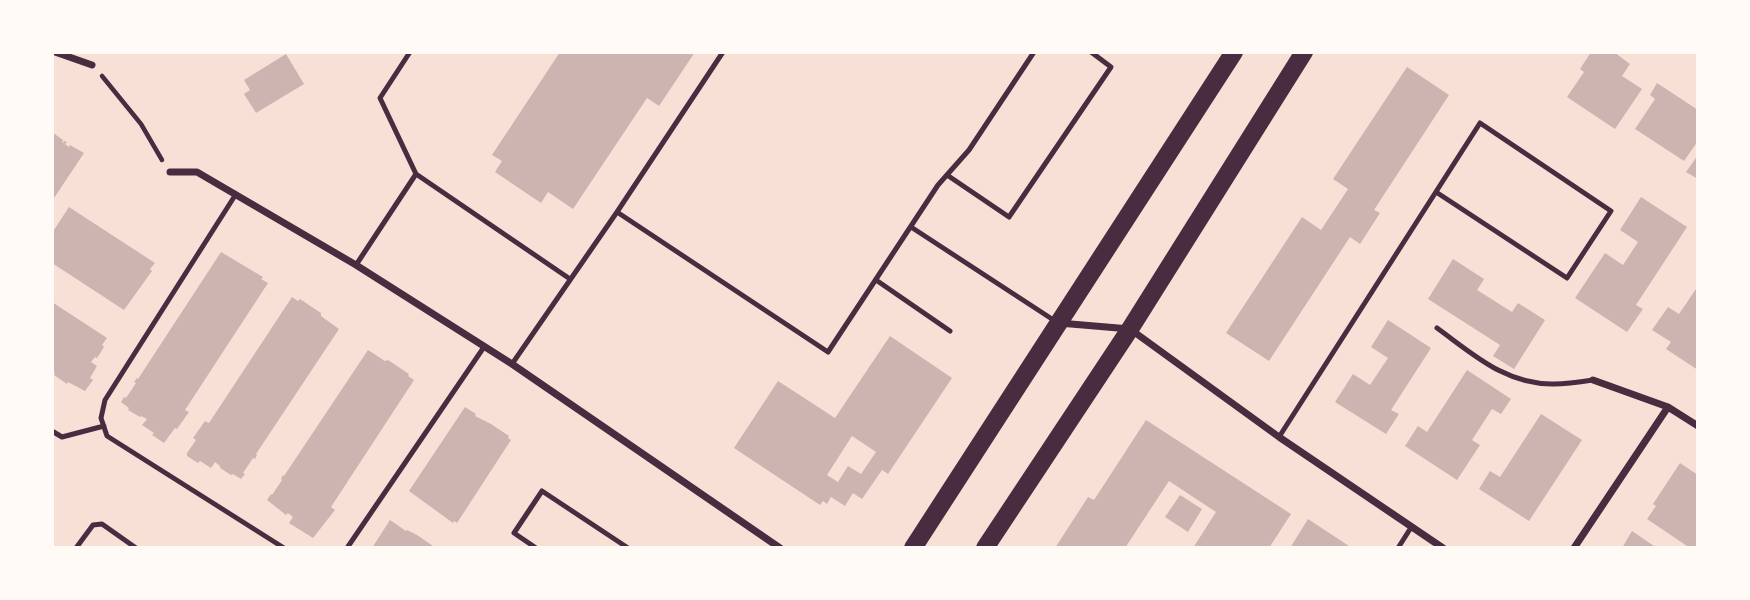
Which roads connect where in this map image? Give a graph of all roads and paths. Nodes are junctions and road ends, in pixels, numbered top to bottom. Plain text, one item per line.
1 (55, 52) edge
2 (410, 52) edge
3 (723, 52) edge
4 (1034, 52) edge
5 (1091, 52) edge
6 (1234, 52) edge
7 (1304, 52) edge
8 (92, 65) joint
9 (170, 172) joint
10 (416, 174) junction
11 (947, 175) junction
12 (1436, 192) junction
13 (236, 194) junction
14 (617, 212) junction
15 (911, 227) junction
16 (356, 265) junction
17 (570, 279) junction
18 (876, 280) junction
19 (1059, 323) junction
20 (1437, 328) dead end
21 (1130, 329) junction
22 (950, 331) dead end
23 (484, 347) junction
24 (512, 364) junction
25 (1593, 380) joint
26 (1668, 407) junction
27 (104, 426) junction
28 (1698, 426) edge
29 (52, 431) edge
30 (1279, 437) junction
31 (1412, 526) junction
32 (628, 547) edge
33 (76, 548) edge
34 (136, 548) edge
35 (284, 548) edge
36 (347, 548) edge
37 (536, 548) edge
38 (780, 548) edge
39 (913, 548) edge
40 (985, 548) edge
41 (1398, 548) edge
42 (1443, 548) edge
43 (1574, 548) edge

1 - 8 street
2 - 10 lane
3 - 14 lane
4 - 11 lane
5 - 11 lane
6 - 19 main road
7 - 21 main road
8 - 9 path
9 - 13 street
10 - 16 lane
10 - 17 lane
11 - 15 lane
12 - 12 lane
12 - 30 lane
13 - 16 street
13 - 27 lane
14 - 17 lane
14 - 18 lane
15 - 18 lane
15 - 19 lane
16 - 23 street
17 - 24 lane
18 - 22 lane
19 - 21 street
19 - 39 main road
20 - 25 lane
21 - 30 street
21 - 40 main road
23 - 24 street
23 - 36 lane
24 - 38 street
25 - 26 street
26 - 28 street
26 - 43 street
27 - 29 lane
27 - 35 lane
30 - 31 street
31 - 41 lane
31 - 42 street
32 - 37 lane
33 - 34 lane

